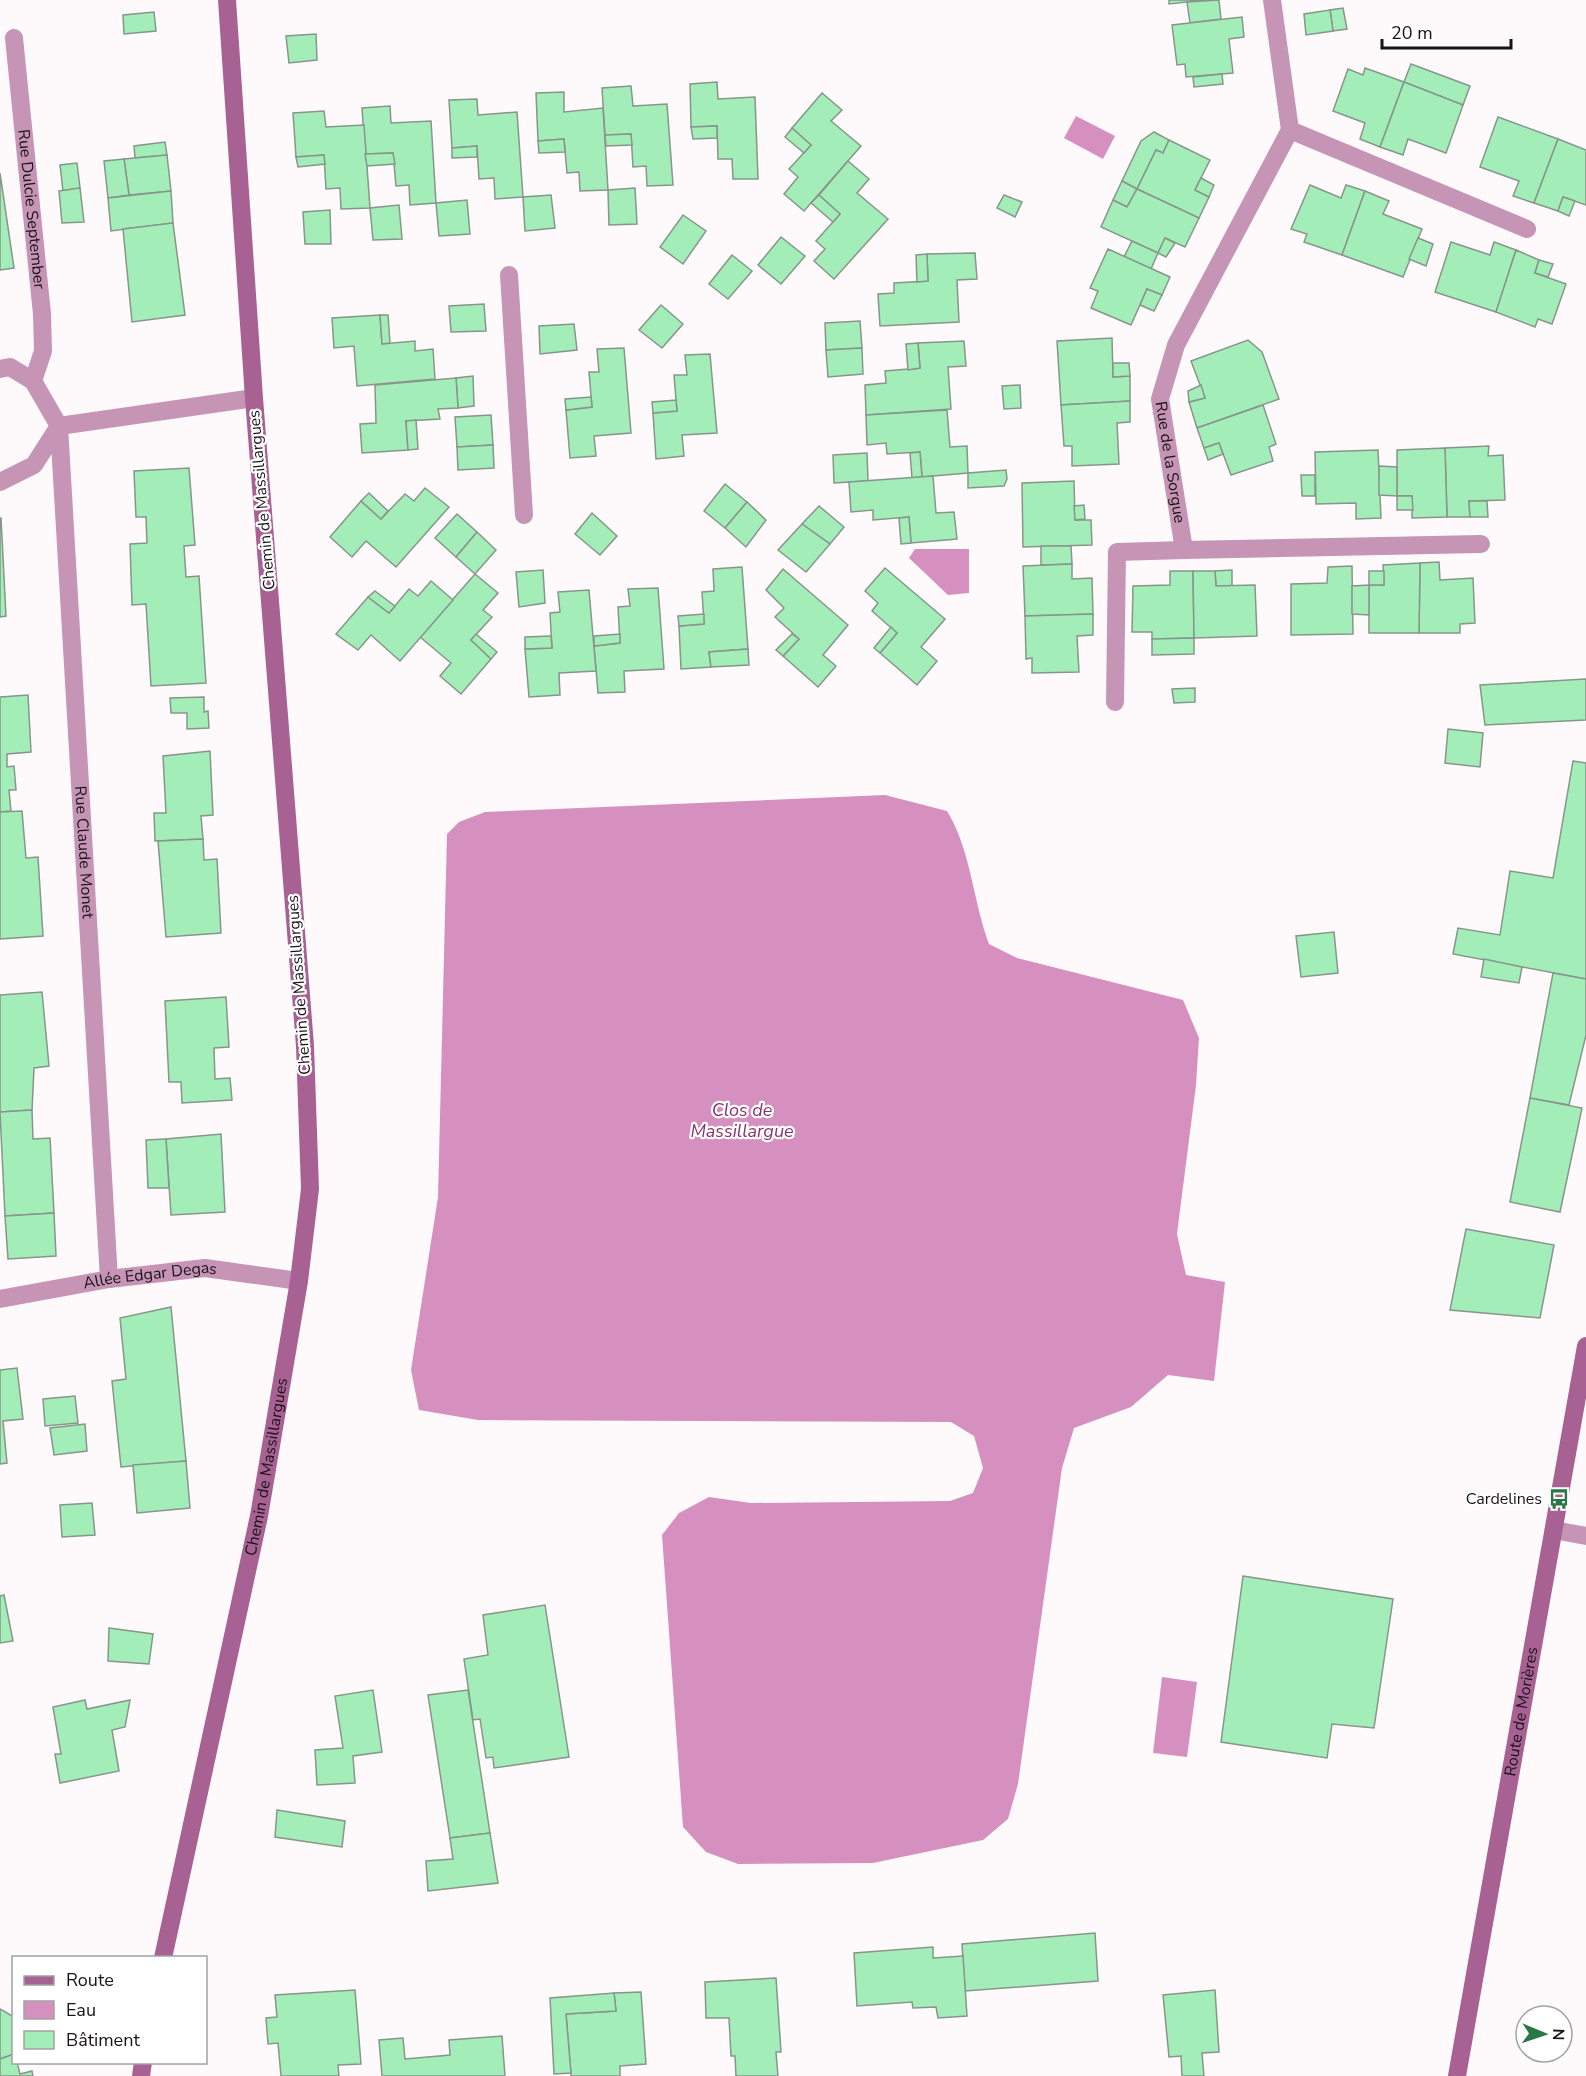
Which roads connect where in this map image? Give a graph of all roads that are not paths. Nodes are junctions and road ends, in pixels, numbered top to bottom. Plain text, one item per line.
1 (227, 0) edge
2 (1272, 0) edge
3 (14, 38) dead end
4 (1290, 130) junction
5 (1527, 229) dead end
6 (509, 275) dead end
7 (0, 369) edge
8 (33, 381) junction
9 (254, 398) junction
10 (59, 426) junction
11 (0, 482) edge
12 (524, 515) dead end
13 (1481, 544) dead end
14 (1184, 550) junction
15 (1115, 702) dead end
16 (109, 1279) junction
17 (299, 1281) junction
18 (0, 1299) edge
19 (1586, 1346) edge
20 (1554, 1530) junction
21 (1586, 1536) edge
22 (163, 1956) edge
23 (1457, 2076) edge

1 - 9 street, Chemin de Massillargues
2 - 4 street
3 - 8 street, Rue Dulcie September
4 - 5 street
4 - 14 street, Rue de la Sorgue
6 - 12 street
7 - 8 street
8 - 10 street
9 - 10 street
9 - 17 street, Chemin de Massillargues
10 - 11 street
10 - 16 street, Rue Claude Monet
13 - 14 street
14 - 15 street
16 - 17 street, Allée Edgar Degas
16 - 18 street, Allée Edgar Degas
17 - 22 street, Chemin de Massillargues
19 - 20 street, Route de Morières
20 - 21 street
20 - 23 street, Route de Morières

